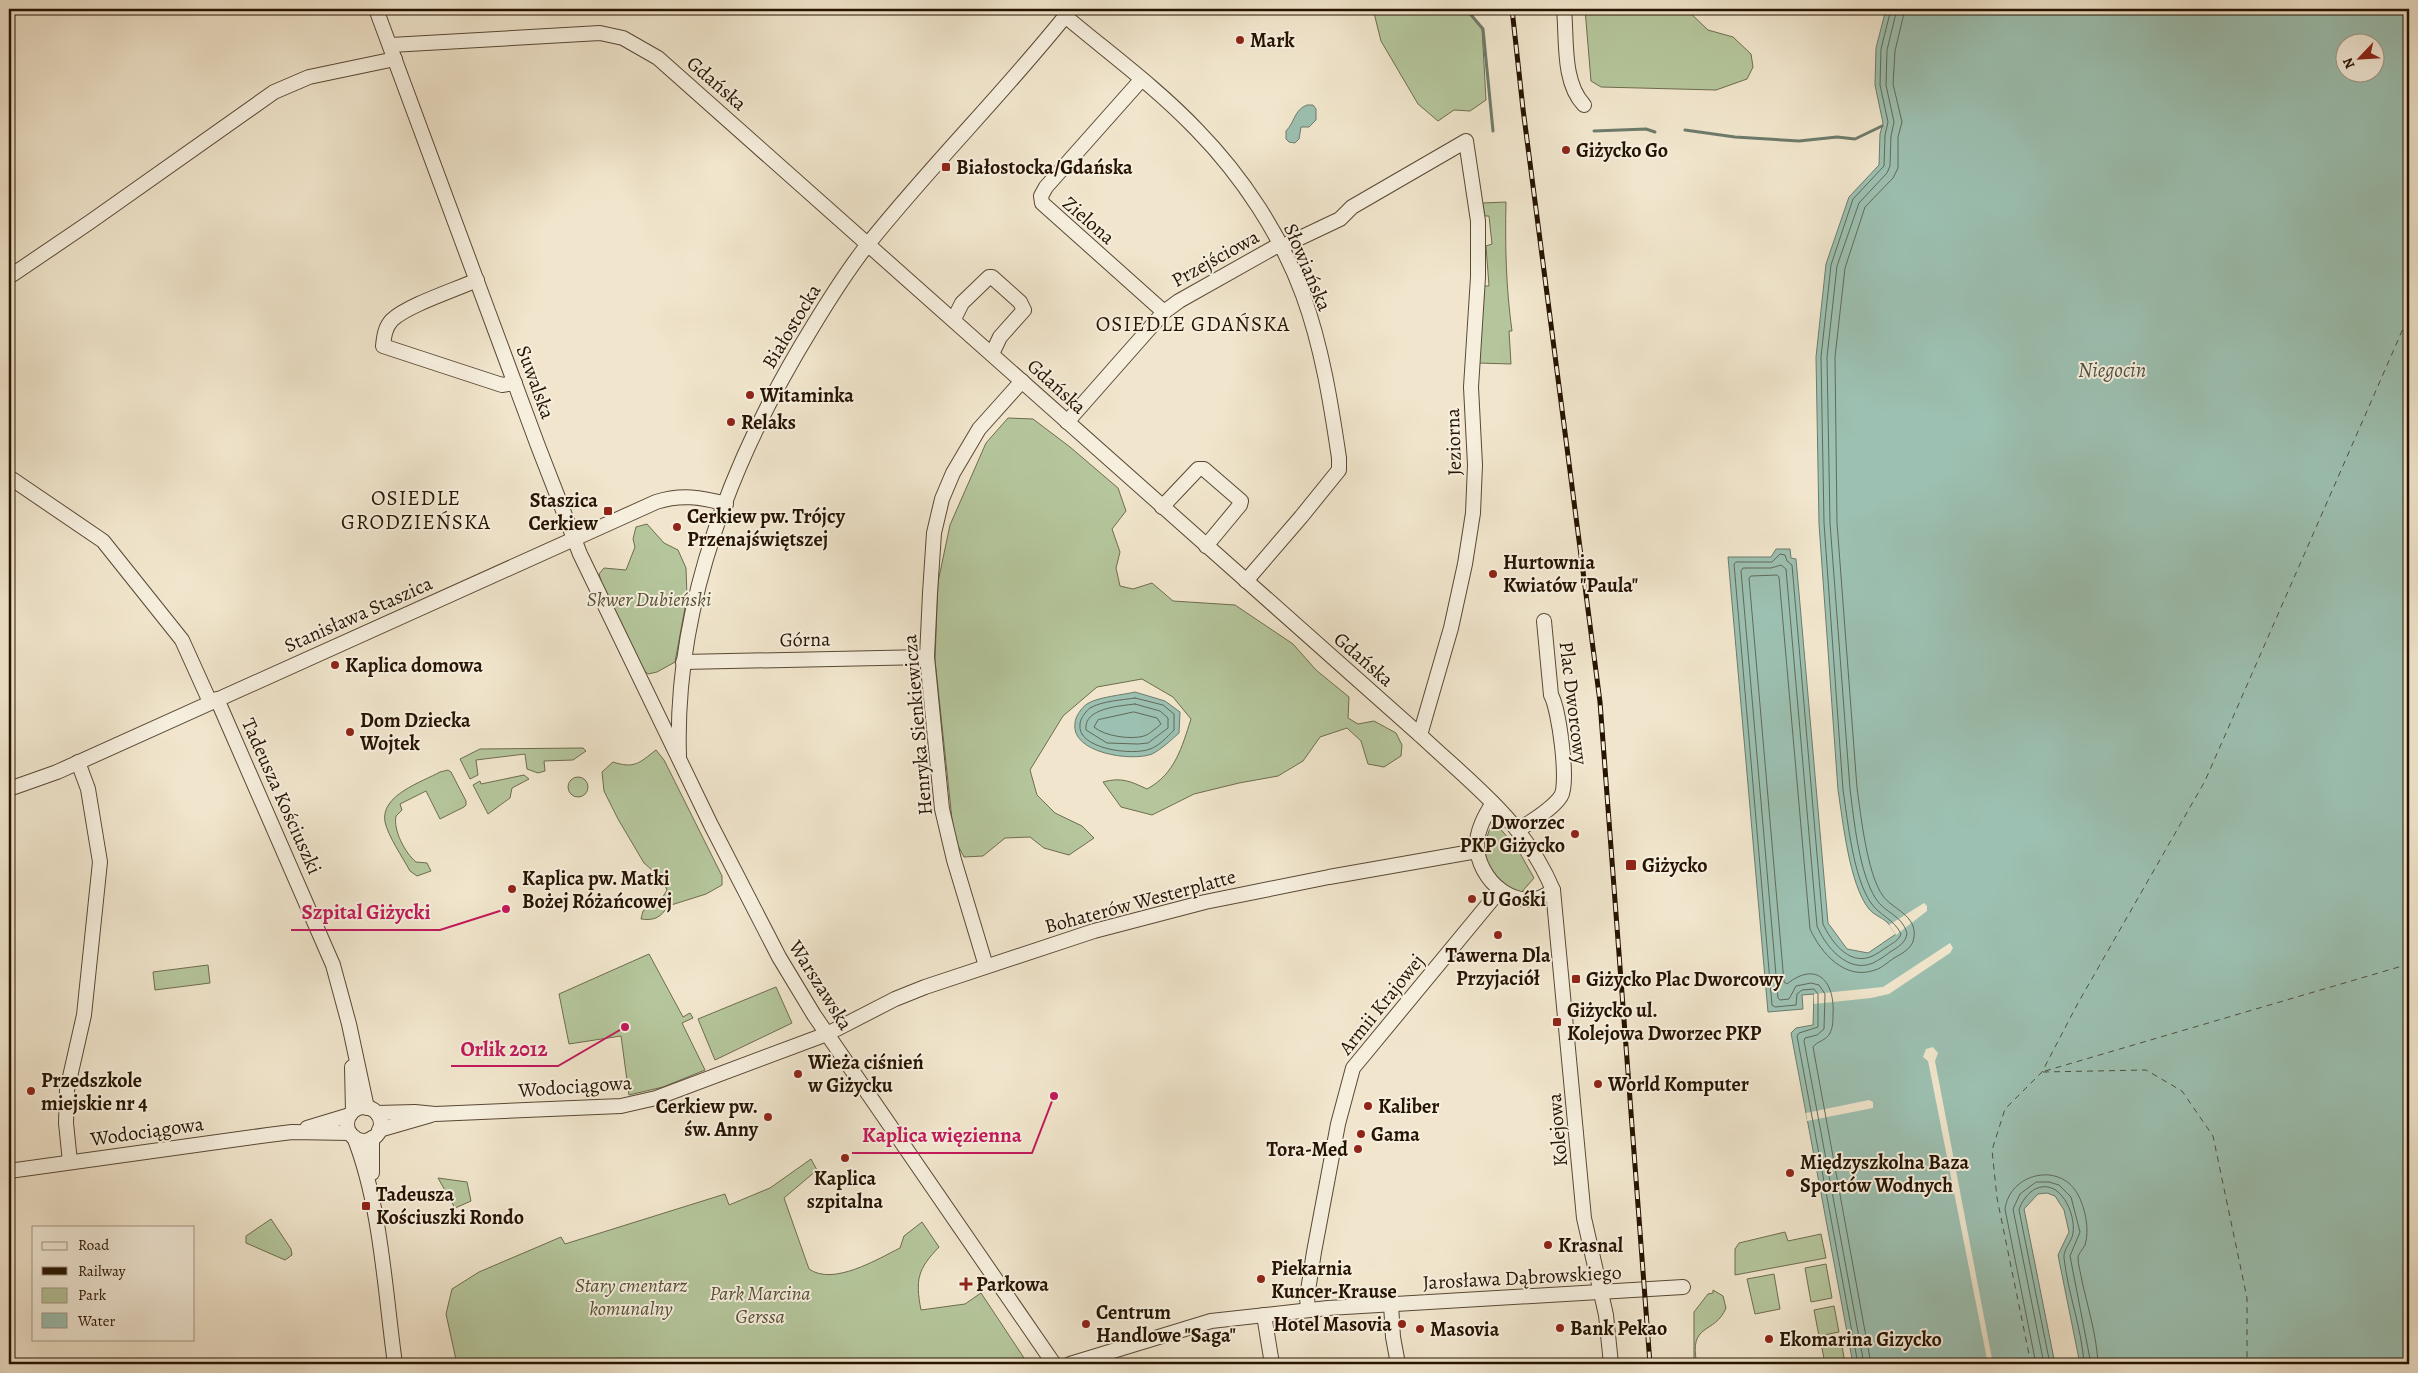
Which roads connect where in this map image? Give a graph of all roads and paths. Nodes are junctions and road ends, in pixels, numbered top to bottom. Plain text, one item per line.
1 (376, 9) edge
2 (1564, 9) edge
3 (1068, 12) edge
4 (391, 45) junction
5 (395, 59) junction
6 (1142, 80) junction
7 (1584, 105) dead end
8 (1466, 141) joint
9 (868, 244) junction
10 (1280, 247) junction
11 (9, 277) edge
12 (477, 280) junction
13 (1164, 312) junction
14 (954, 319) junction
15 (992, 354) junction
16 (1022, 381) junction
17 (515, 383) junction
18 (1067, 422) junction
19 (9, 477) edge
20 (726, 504) junction
21 (1162, 507) junction
22 (575, 540) junction
23 (1206, 546) junction
24 (1246, 581) junction
25 (1544, 621) dead end
26 (928, 657) junction
27 (683, 662) junction
28 (214, 701) junction
29 (1420, 735) junction
30 (679, 760) junction
31 (78, 762) junction
32 (9, 789) edge
33 (1493, 803) junction
34 (1519, 830) junction
35 (1477, 851) junction
36 (1500, 890) junction
37 (1553, 890) junction
38 (986, 966) junction
39 (826, 1034) junction
40 (354, 1052) junction
41 (372, 1110) junction
42 (351, 1113) junction
43 (435, 1114) junction
44 (292, 1132) junction
45 (376, 1134) junction
46 (352, 1135) junction
47 (70, 1162) junction
48 (9, 1171) edge
49 (372, 1199) junction
50 (1683, 1287) dead end
51 (1602, 1293) junction
52 (1391, 1304) junction
53 (1308, 1310) junction
54 (1264, 1315) junction
55 (395, 1364) edge
56 (1054, 1364) edge
57 (1070, 1364) edge
58 (1272, 1364) edge
59 (1398, 1364) edge
60 (1611, 1364) edge

1 - 4 street, Suwalska
2 - 7 street
3 - 6 street, Słowiańska
3 - 9 street, Białostocka
4 - 5 street, Suwalska
4 - 9 street, Gdańska
5 - 11 street
5 - 12 street, Suwalska
6 - 10 street, Słowiańska
6 - 13 street, Zielona
8 - 10 street, Przejściowa
8 - 29 street, Jeziorna
9 - 14 street, Gdańska
9 - 20 street, Białostocka
10 - 13 street, Przejściowa
10 - 24 street, Słowiańska
12 - 17 street, Suwalska
12 - 17 street
13 - 18 street, Przejściowa
14 - 15 street, Gdańska
14 - 15 street
15 - 16 street, Gdańska
16 - 18 street, Gdańska
16 - 26 street, Henryka Sienkiewicza
17 - 22 street, Suwalska
18 - 21 street, Gdańska
19 - 28 street, Tadeusza Kościuszki
20 - 22 street, Stanisława Staszica
20 - 27 street, Białostocka
21 - 23 street, Gdańska
21 - 23 street
22 - 28 street, Stanisława Staszica
22 - 30 street, Suwalska
23 - 24 street, Gdańska
24 - 29 street, Gdańska
25 - 34 street, Plac Dworcowy
26 - 27 street, Górna
26 - 38 street, Henryka Sienkiewicza
27 - 30 street, Białostocka
28 - 31 street, Stanisława Staszica
28 - 40 street, Tadeusza Kościuszki
29 - 33 street, Gdańska
30 - 39 street, Warszawska
31 - 32 street, Stanisława Staszica
31 - 47 street
33 - 34 street
33 - 35 street
34 - 37 street
35 - 36 street
35 - 38 street, Bohaterów Westerplatte
36 - 37 street
36 - 53 street, Armii Krajowej
37 - 51 street, Kolejowa
38 - 39 street, Bohaterów Westerplatte
39 - 43 street, Wodociągowa
39 - 56 street, Warszawska
40 - 41 street, Tadeusza Kościuszki
40 - 42 street, Tadeusza Kościuszki
41 - 42 street
41 - 43 street, Wodociągowa
41 - 45 street
42 - 44 street, Wodociągowa
42 - 46 street
43 - 45 street, Wodociągowa
44 - 46 street, Wodociągowa
44 - 47 street, Wodociągowa
45 - 46 street
45 - 49 street
46 - 49 street
47 - 48 street, Wodociągowa
49 - 55 street
50 - 51 street, Jarosława Dąbrowskiego
51 - 52 street, Jarosława Dąbrowskiego
51 - 60 street, Kolejowa
52 - 53 street, Jarosława Dąbrowskiego
52 - 59 street
53 - 54 street, Jarosława Dąbrowskiego
54 - 57 street, Jarosława Dąbrowskiego
54 - 58 street

